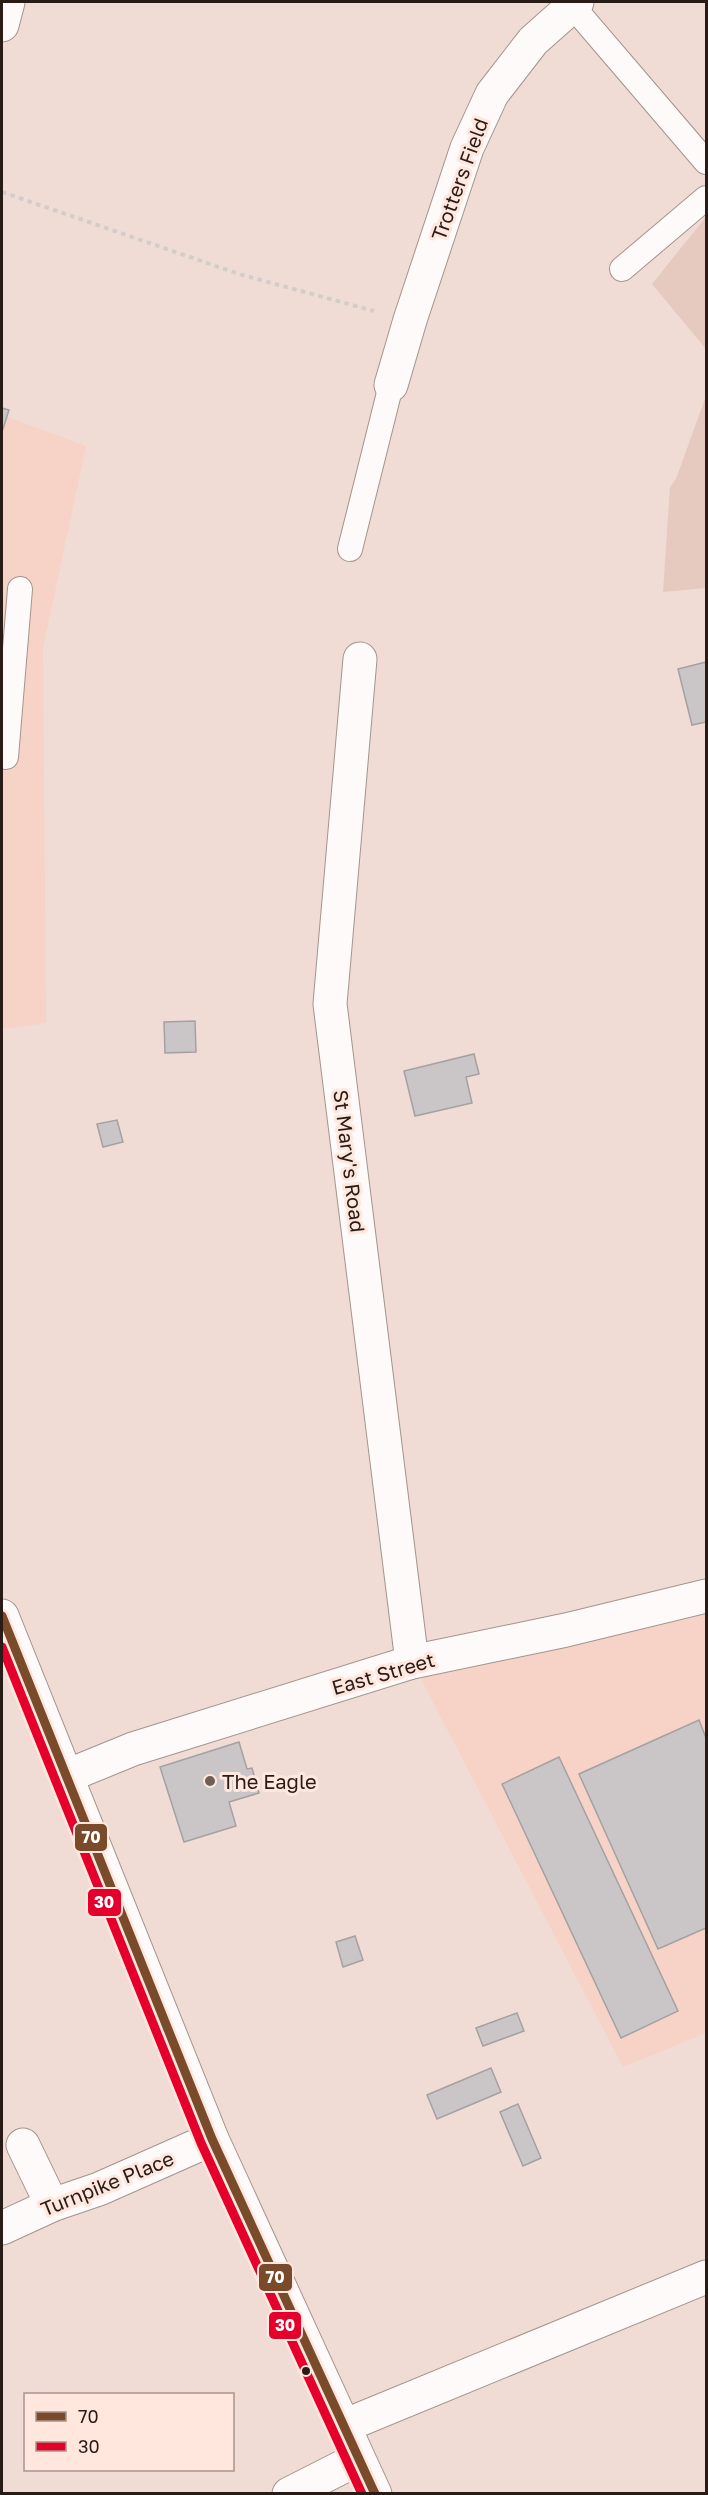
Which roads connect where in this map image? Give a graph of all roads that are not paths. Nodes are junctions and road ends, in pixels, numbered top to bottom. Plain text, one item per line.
1 (8, 2) edge
2 (573, 3) edge
3 (2, 25) edge
4 (706, 162) edge
5 (706, 198) edge
6 (622, 269) dead end
7 (391, 385) joint
8 (350, 549) dead end
9 (20, 589) dead end
10 (360, 659) dead end
11 (8, 662) edge
12 (6, 757) dead end
13 (706, 1596) edge
14 (5, 1634) edge
15 (412, 1662) junction
16 (67, 1776) junction
17 (212, 2139) junction
18 (23, 2145) dead end
19 (52, 2205) junction
20 (2, 2228) edge
21 (706, 2277) edge
22 (344, 2426) junction
23 (358, 2459) junction
24 (289, 2493) edge
25 (375, 2493) edge

1 - 3 street
2 - 4 lane
2 - 7 street, Trotters Field
5 - 6 lane
7 - 8 lane
9 - 11 lane
10 - 15 street, St Mary's Road
11 - 12 lane
13 - 15 street, East Street
14 - 16 street
15 - 16 street, East Street
16 - 17 street
17 - 19 street, Turnpike Place
17 - 22 street
18 - 19 street
19 - 20 street, Turnpike Place
21 - 22 street
22 - 23 street
23 - 24 street
23 - 25 street

